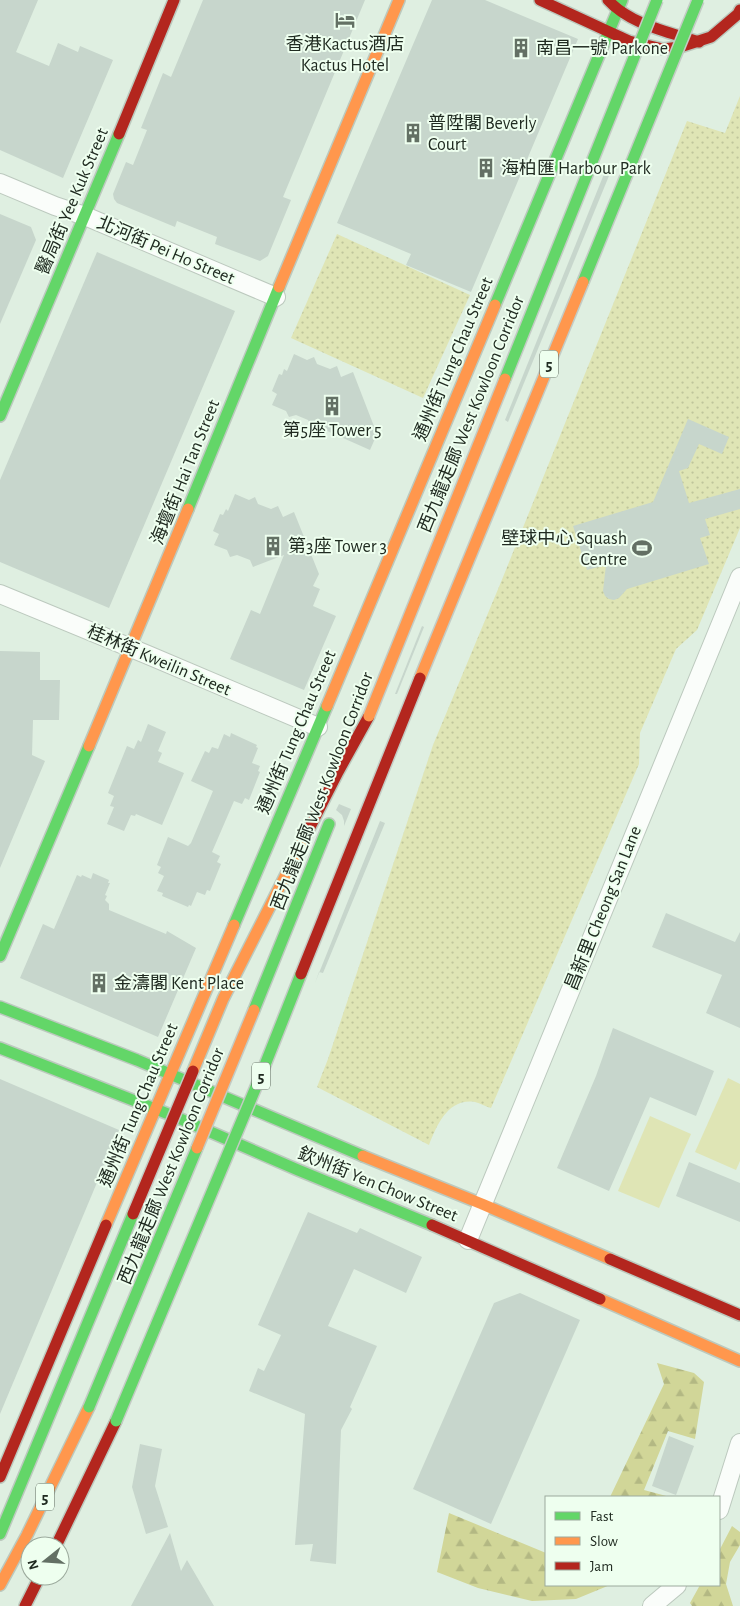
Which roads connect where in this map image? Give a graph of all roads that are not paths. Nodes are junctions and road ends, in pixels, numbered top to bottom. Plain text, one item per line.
1 (174, 0) edge
2 (399, 0) edge
3 (540, 0) edge
4 (608, 0) edge
5 (657, 0) edge
6 (698, 0) edge
7 (619, 5) edge
8 (740, 10) edge
9 (609, 32) junction
10 (699, 42) junction
11 (0, 183) edge
12 (86, 216) junction
13 (276, 297) junction
14 (0, 416) edge
15 (740, 577) edge
16 (0, 594) edge
17 (131, 648) junction
18 (369, 716) junction
19 (318, 727) junction
20 (347, 781) dead end
21 (332, 817) dead end
22 (0, 956) edge
23 (0, 1007) edge
24 (0, 1048) edge
25 (170, 1074) junction
26 (156, 1110) junction
27 (482, 1204) junction
28 (468, 1240) junction
29 (740, 1315) edge
30 (740, 1361) edge
31 (740, 1443) edge
32 (1, 1473) edge
33 (720, 1507) edge
34 (0, 1534) edge
35 (61, 1536) edge
36 (0, 1585) edge
37 (35, 1586) edge
38 (676, 1586) edge
39 (25, 1606) edge
40 (652, 1606) edge

1 - 12 main road, 醫局街 Yee Kuk Street
2 - 13 main road, 海壇街 Hai Tan Street
3 - 9 main road
4 - 7 main road
5 - 18 main road, 西九龍走廊 West Kowloon Corridor / 5, bridge
6 - 35 main road, 5, bridge
7 - 9 main road, 通州街 Tung Chau Street
7 - 10 main road
8 - 10 main road
9 - 10 main road
9 - 19 main road, 通州街 Tung Chau Street
11 - 12 street, 北河街 Pei Ho Street
12 - 13 street, 北河街 Pei Ho Street
12 - 14 main road, 醫局街 Yee Kuk Street
13 - 17 main road, 海壇街 Hai Tan Street
15 - 27 street, 昌新里 Cheong San Lane
16 - 17 street, 桂林街 Kweilin Street
17 - 19 street, 桂林街 Kweilin Street
17 - 22 main road, 海壇街 Hai Tan Street
18 - 20 main road, 西九龍走廊 West Kowloon Corridor / 5
18 - 34 main road, bridge
19 - 25 main road, 通州街 Tung Chau Street
21 - 36 main road, 西九龍走廊 West Kowloon Corridor / 5, bridge
23 - 25 main road, 欽州街 Yen Chow Street
24 - 26 main road, 欽州街 Yen Chow Street
25 - 26 main road, 通州街 Tung Chau Street
25 - 27 main road, 欽州街 Yen Chow Street
26 - 28 main road, 欽州街 Yen Chow Street
26 - 32 main road, 通州街 Tung Chau Street
27 - 28 street, 昌新里 Cheong San Lane
27 - 29 main road, 欽州街 Yen Chow Street
28 - 30 main road, 欽州街 Yen Chow Street
31 - 33 street
37 - 39 main road
38 - 40 street

